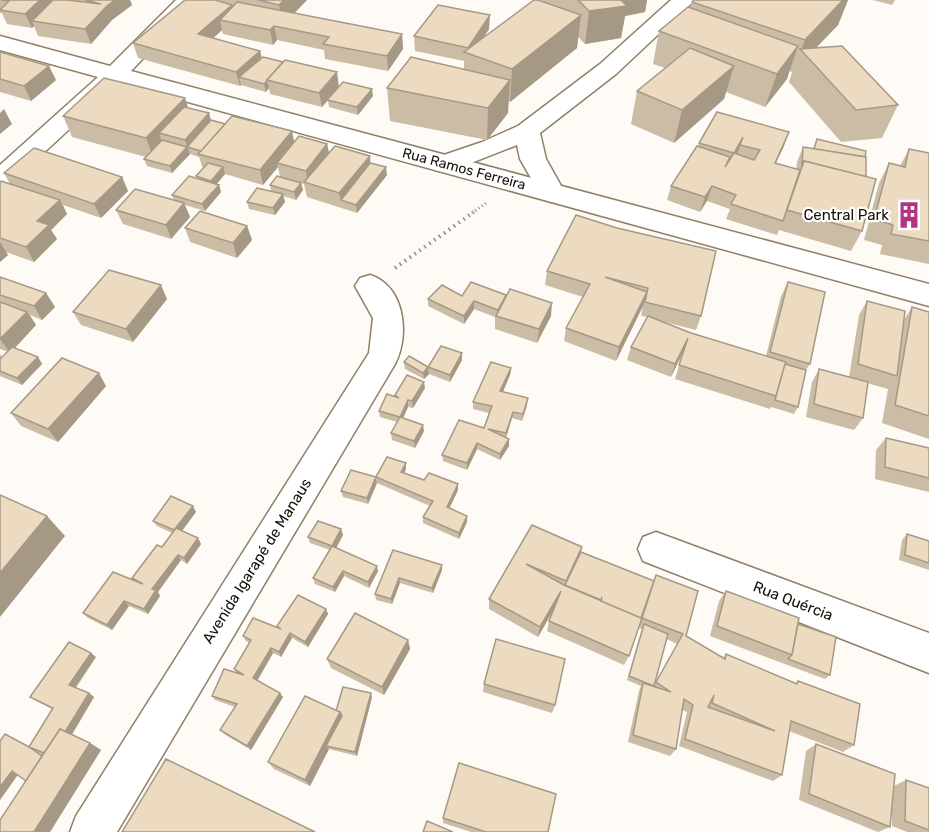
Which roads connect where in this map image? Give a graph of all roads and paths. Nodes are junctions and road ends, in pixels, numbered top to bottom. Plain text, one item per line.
1 (189, 0) edge
2 (684, 0) edge
3 (0, 43) edge
4 (115, 75) junction
5 (527, 131) junction
6 (444, 164) junction
7 (0, 180) edge
8 (515, 183) junction
9 (552, 193) junction
10 (370, 286) joint
11 (929, 295) edge
12 (656, 549) dead end
13 (929, 653) edge
14 (92, 832) edge

1 - 4 main road
2 - 5 main road
3 - 4 main road, Rua Ramos Ferreira
4 - 6 main road, Rua Ramos Ferreira
4 - 7 main road
5 - 6 main road
5 - 9 main road
6 - 8 main road, Rua Ramos Ferreira
8 - 9 main road, Rua Ramos Ferreira
8 - 10 path
9 - 11 main road, Rua Ramos Ferreira
10 - 14 main road, Avenida Igarapé de Manaus
12 - 13 main road, Rua Quércia

